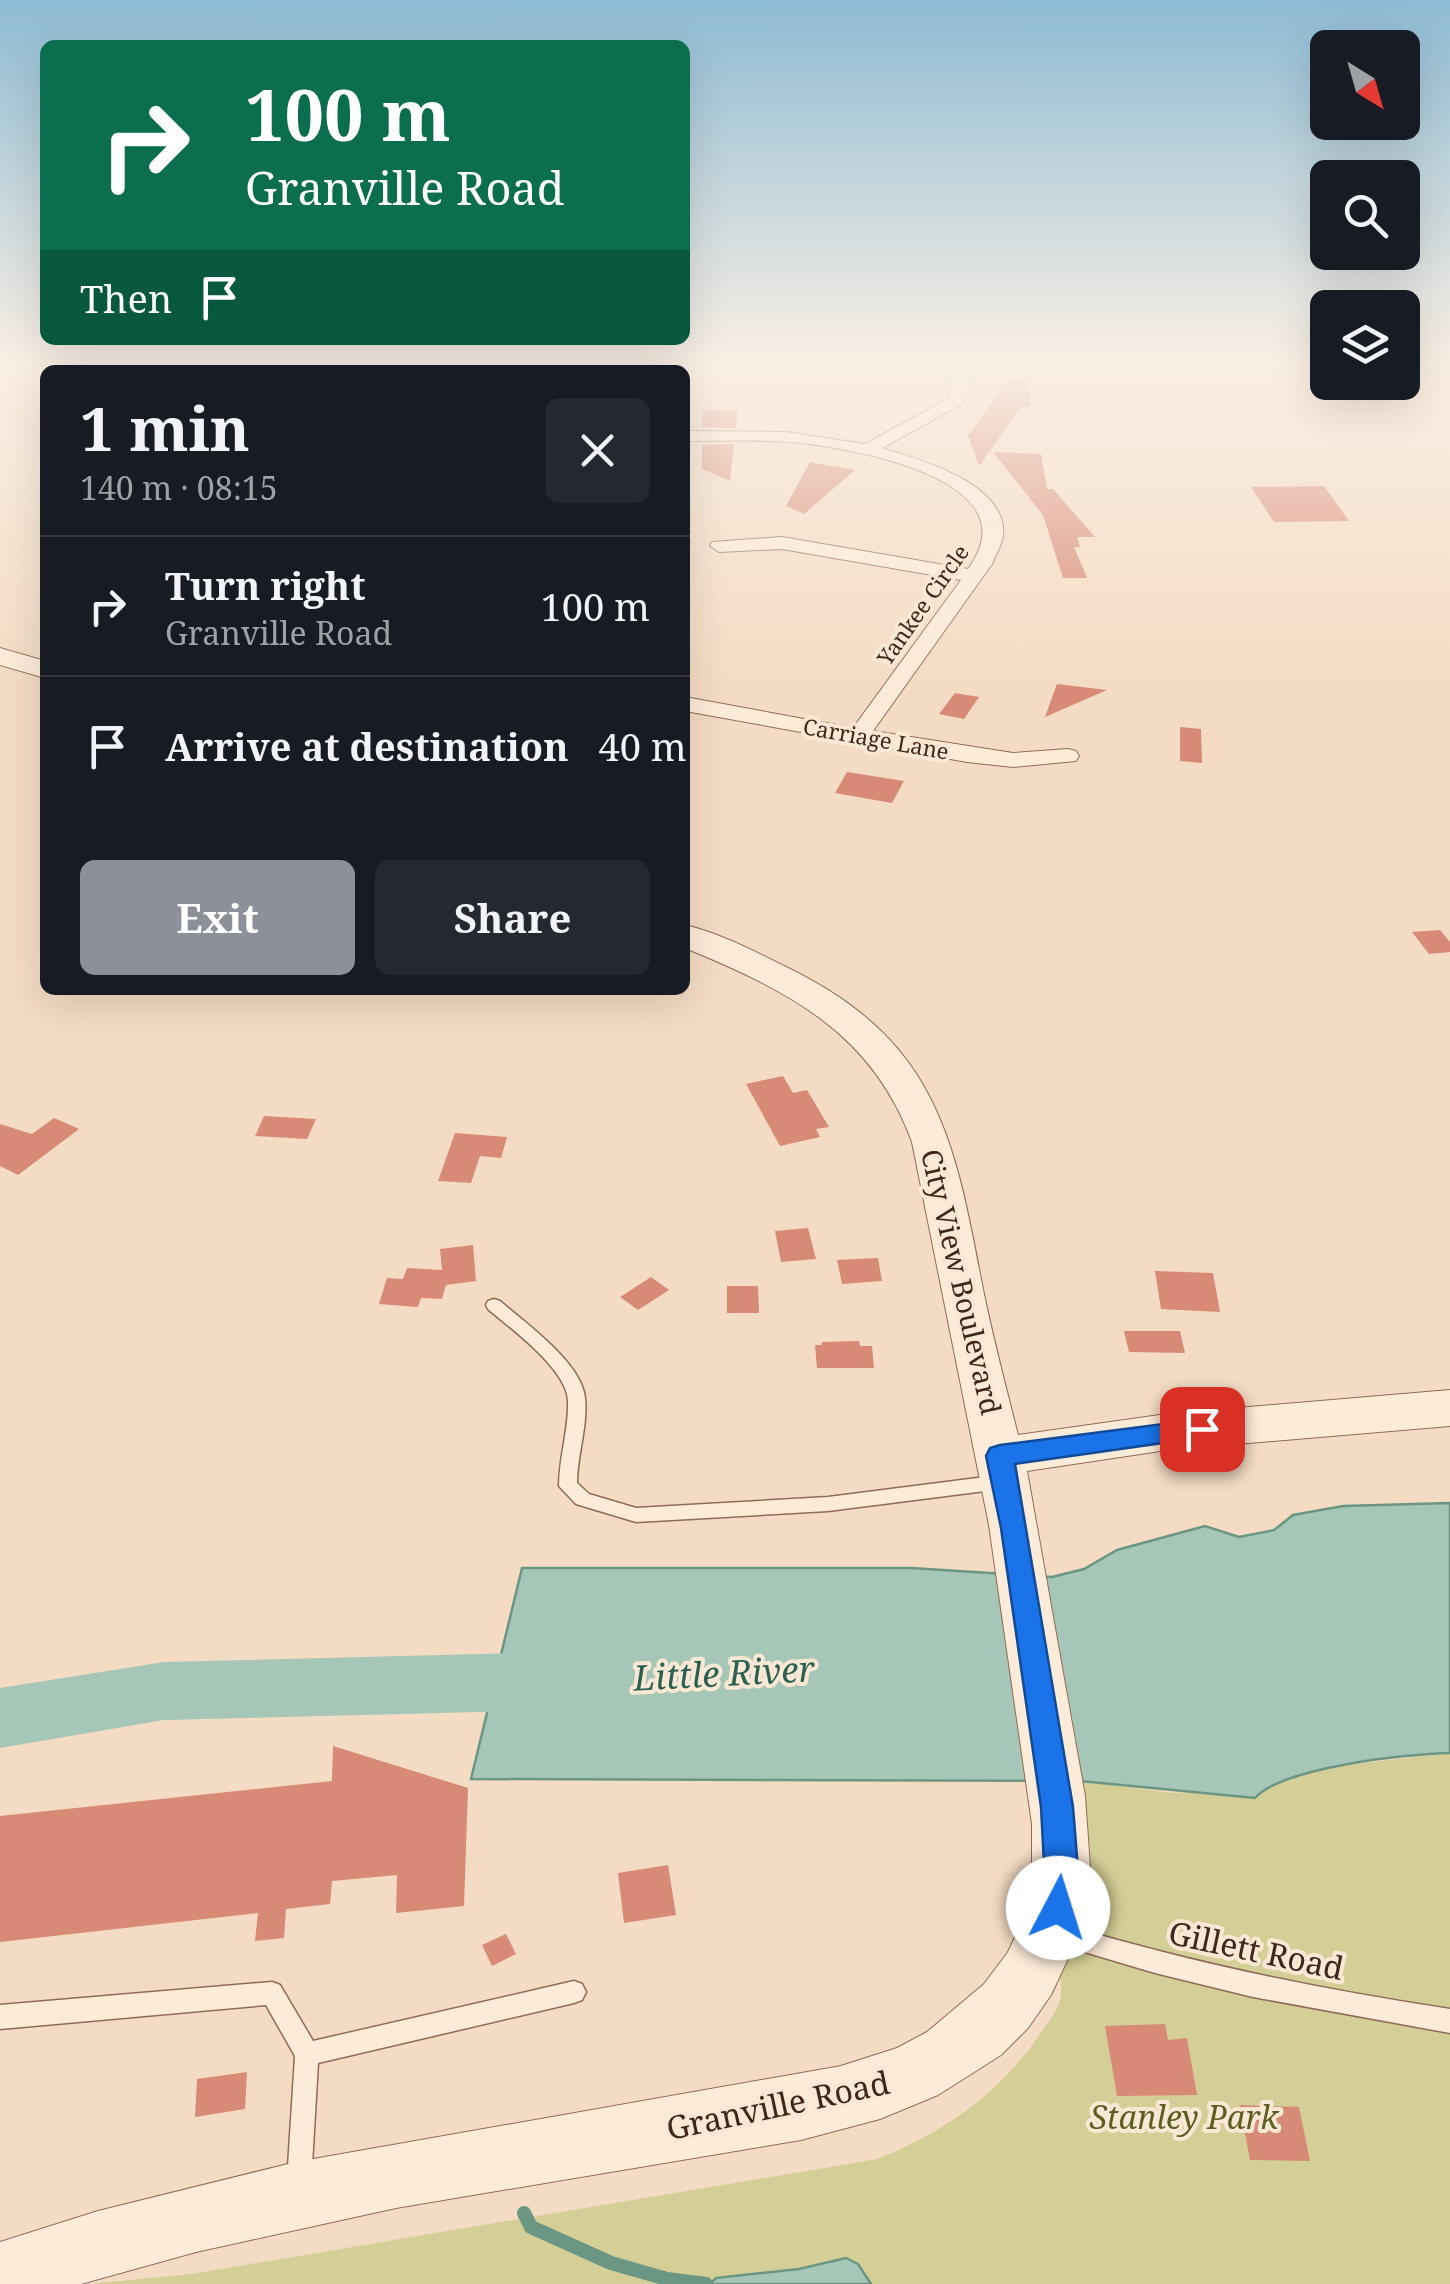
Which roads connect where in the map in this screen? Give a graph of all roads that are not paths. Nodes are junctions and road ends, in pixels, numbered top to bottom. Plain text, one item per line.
1 (933, 472) edge
2 (719, 546) dead end
3 (973, 576) junction
4 (0, 656) edge
5 (40, 668) edge
6 (690, 705) edge
7 (858, 736) junction
8 (1068, 756) dead end
9 (690, 937) edge
10 (494, 1305) dead end
11 (1450, 1408) edge
12 (1007, 1489) junction
13 (1050, 1931) junction
14 (574, 1992) dead end
15 (0, 2017) edge
16 (1450, 2021) edge
17 (307, 2054) junction
18 (298, 2192) junction
19 (0, 2276) edge

1 - 3 street, Yankee Circle
2 - 3 street
3 - 7 street, Yankee Circle
4 - 5 street
6 - 7 street, Carriage Lane
7 - 8 street, Carriage Lane
9 - 12 street, City View Boulevard
10 - 12 lane
11 - 12 street
12 - 13 street, Granville Road
13 - 16 lane, Gillett Road
13 - 18 street, Granville Road
14 - 17 lane
15 - 17 lane
17 - 18 lane
18 - 19 street, Granville Road

